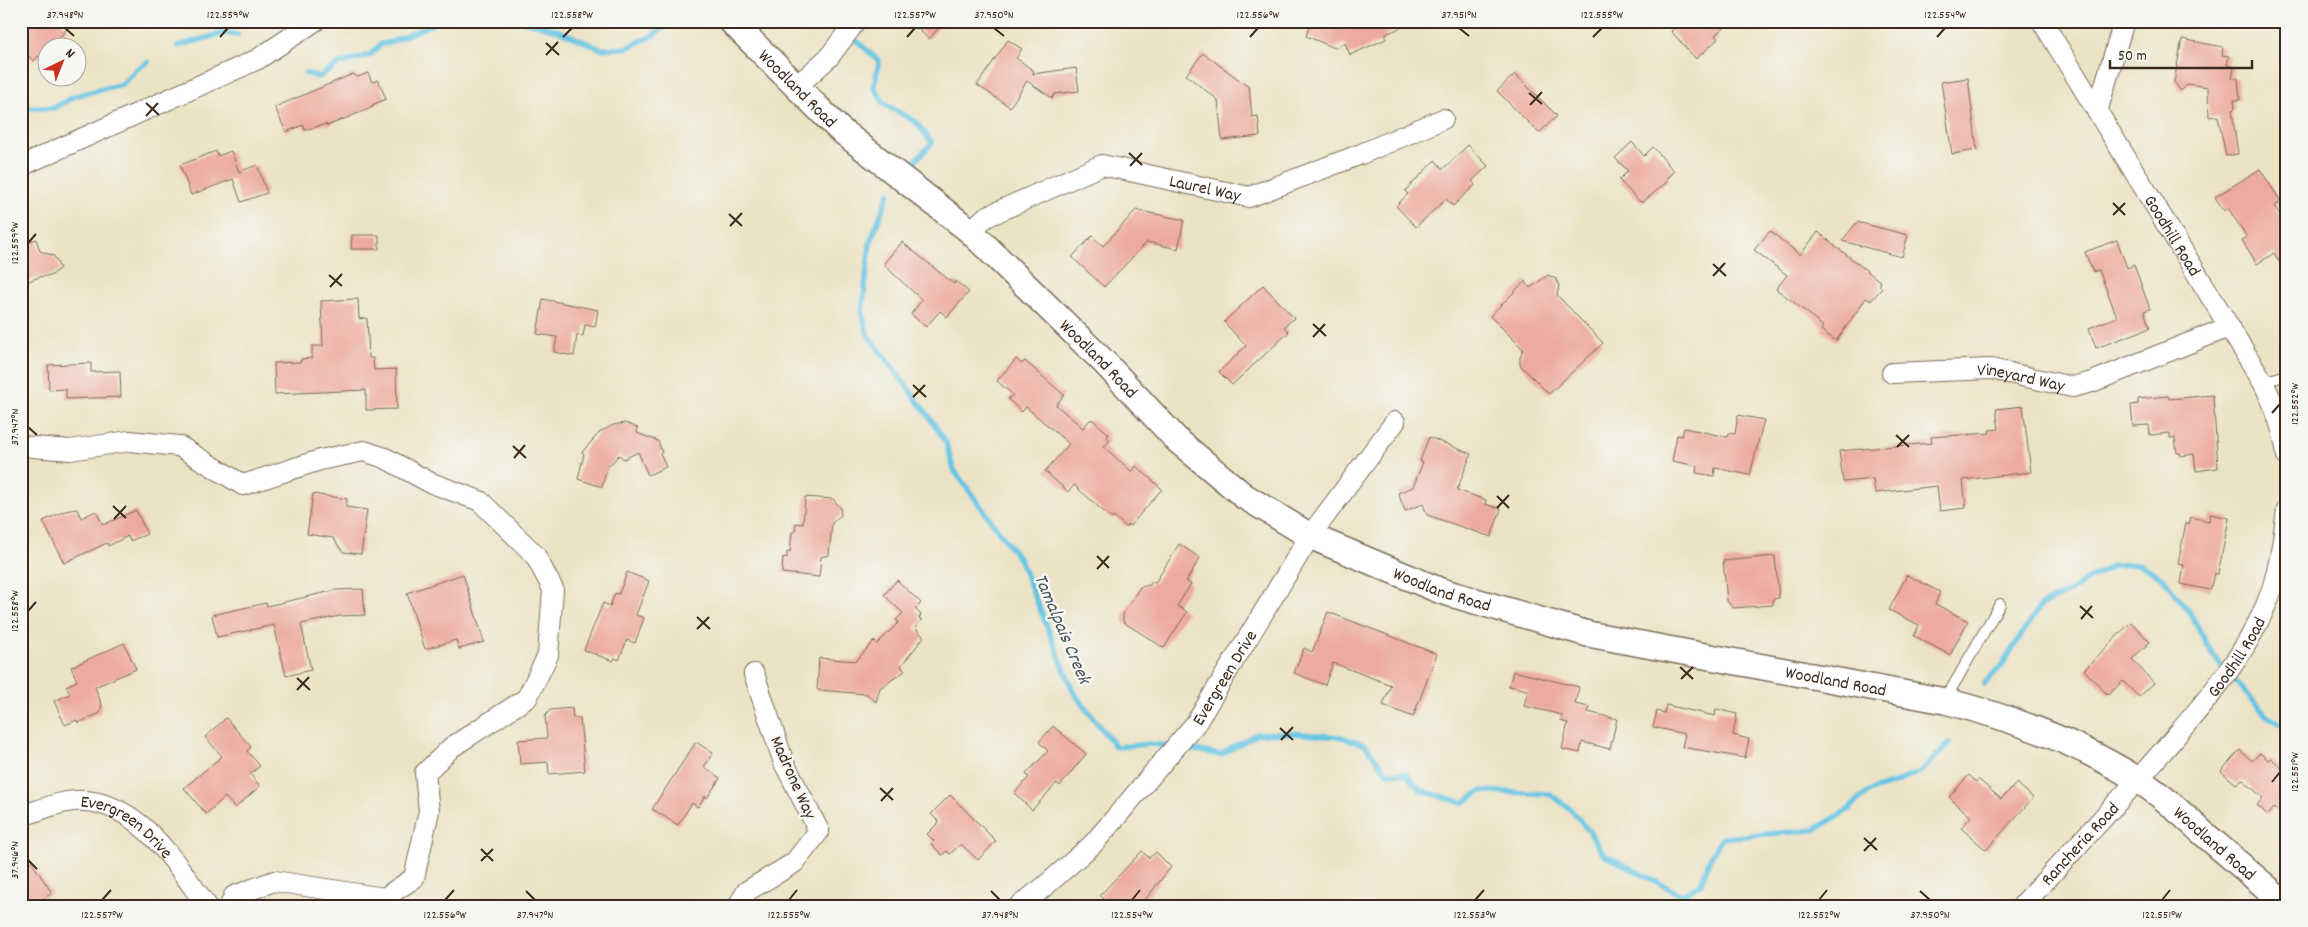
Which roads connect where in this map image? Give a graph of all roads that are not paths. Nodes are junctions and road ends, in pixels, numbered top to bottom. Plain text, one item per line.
1 (315, 21) edge
2 (730, 21) edge
3 (2042, 21) edge
4 (2124, 21) edge
5 (855, 23) edge
6 (795, 88) junction
7 (2097, 112) junction
8 (1443, 119) dead end
9 (21, 166) edge
10 (970, 231) junction
11 (2229, 327) junction
12 (1892, 373) dead end
13 (2287, 375) edge
14 (2263, 382) junction
15 (1395, 422) dead end
16 (21, 446) edge
17 (2287, 456) edge
18 (2287, 509) edge
19 (1310, 536) junction
20 (2000, 604) dead end
21 (754, 674) dead end
22 (1945, 701) junction
23 (2138, 780) junction
24 (21, 816) edge
25 (2287, 905) edge
26 (207, 906) edge
27 (230, 906) edge
28 (738, 906) edge
29 (1019, 906) edge
30 (2022, 906) edge

1 - 9 street
2 - 6 street, Woodland Road
3 - 7 street, Goodhill Road
4 - 7 street
5 - 6 street
6 - 10 street, Woodland Road
7 - 11 street, Goodhill Road
8 - 10 street, Laurel Way
10 - 19 street, Woodland Road
11 - 12 street, Vineyard Way
11 - 14 street, Goodhill Road
13 - 14 lane
14 - 17 street, Goodhill Road
15 - 19 street, Evergreen Drive
16 - 27 street
18 - 23 street, Goodhill Road
19 - 22 street, Woodland Road
19 - 29 street, Evergreen Drive
20 - 22 lane
21 - 28 street, Madrone Way
22 - 23 street, Woodland Road
23 - 25 street, Woodland Road
23 - 30 street, Rancheria Road
24 - 26 street, Evergreen Drive

